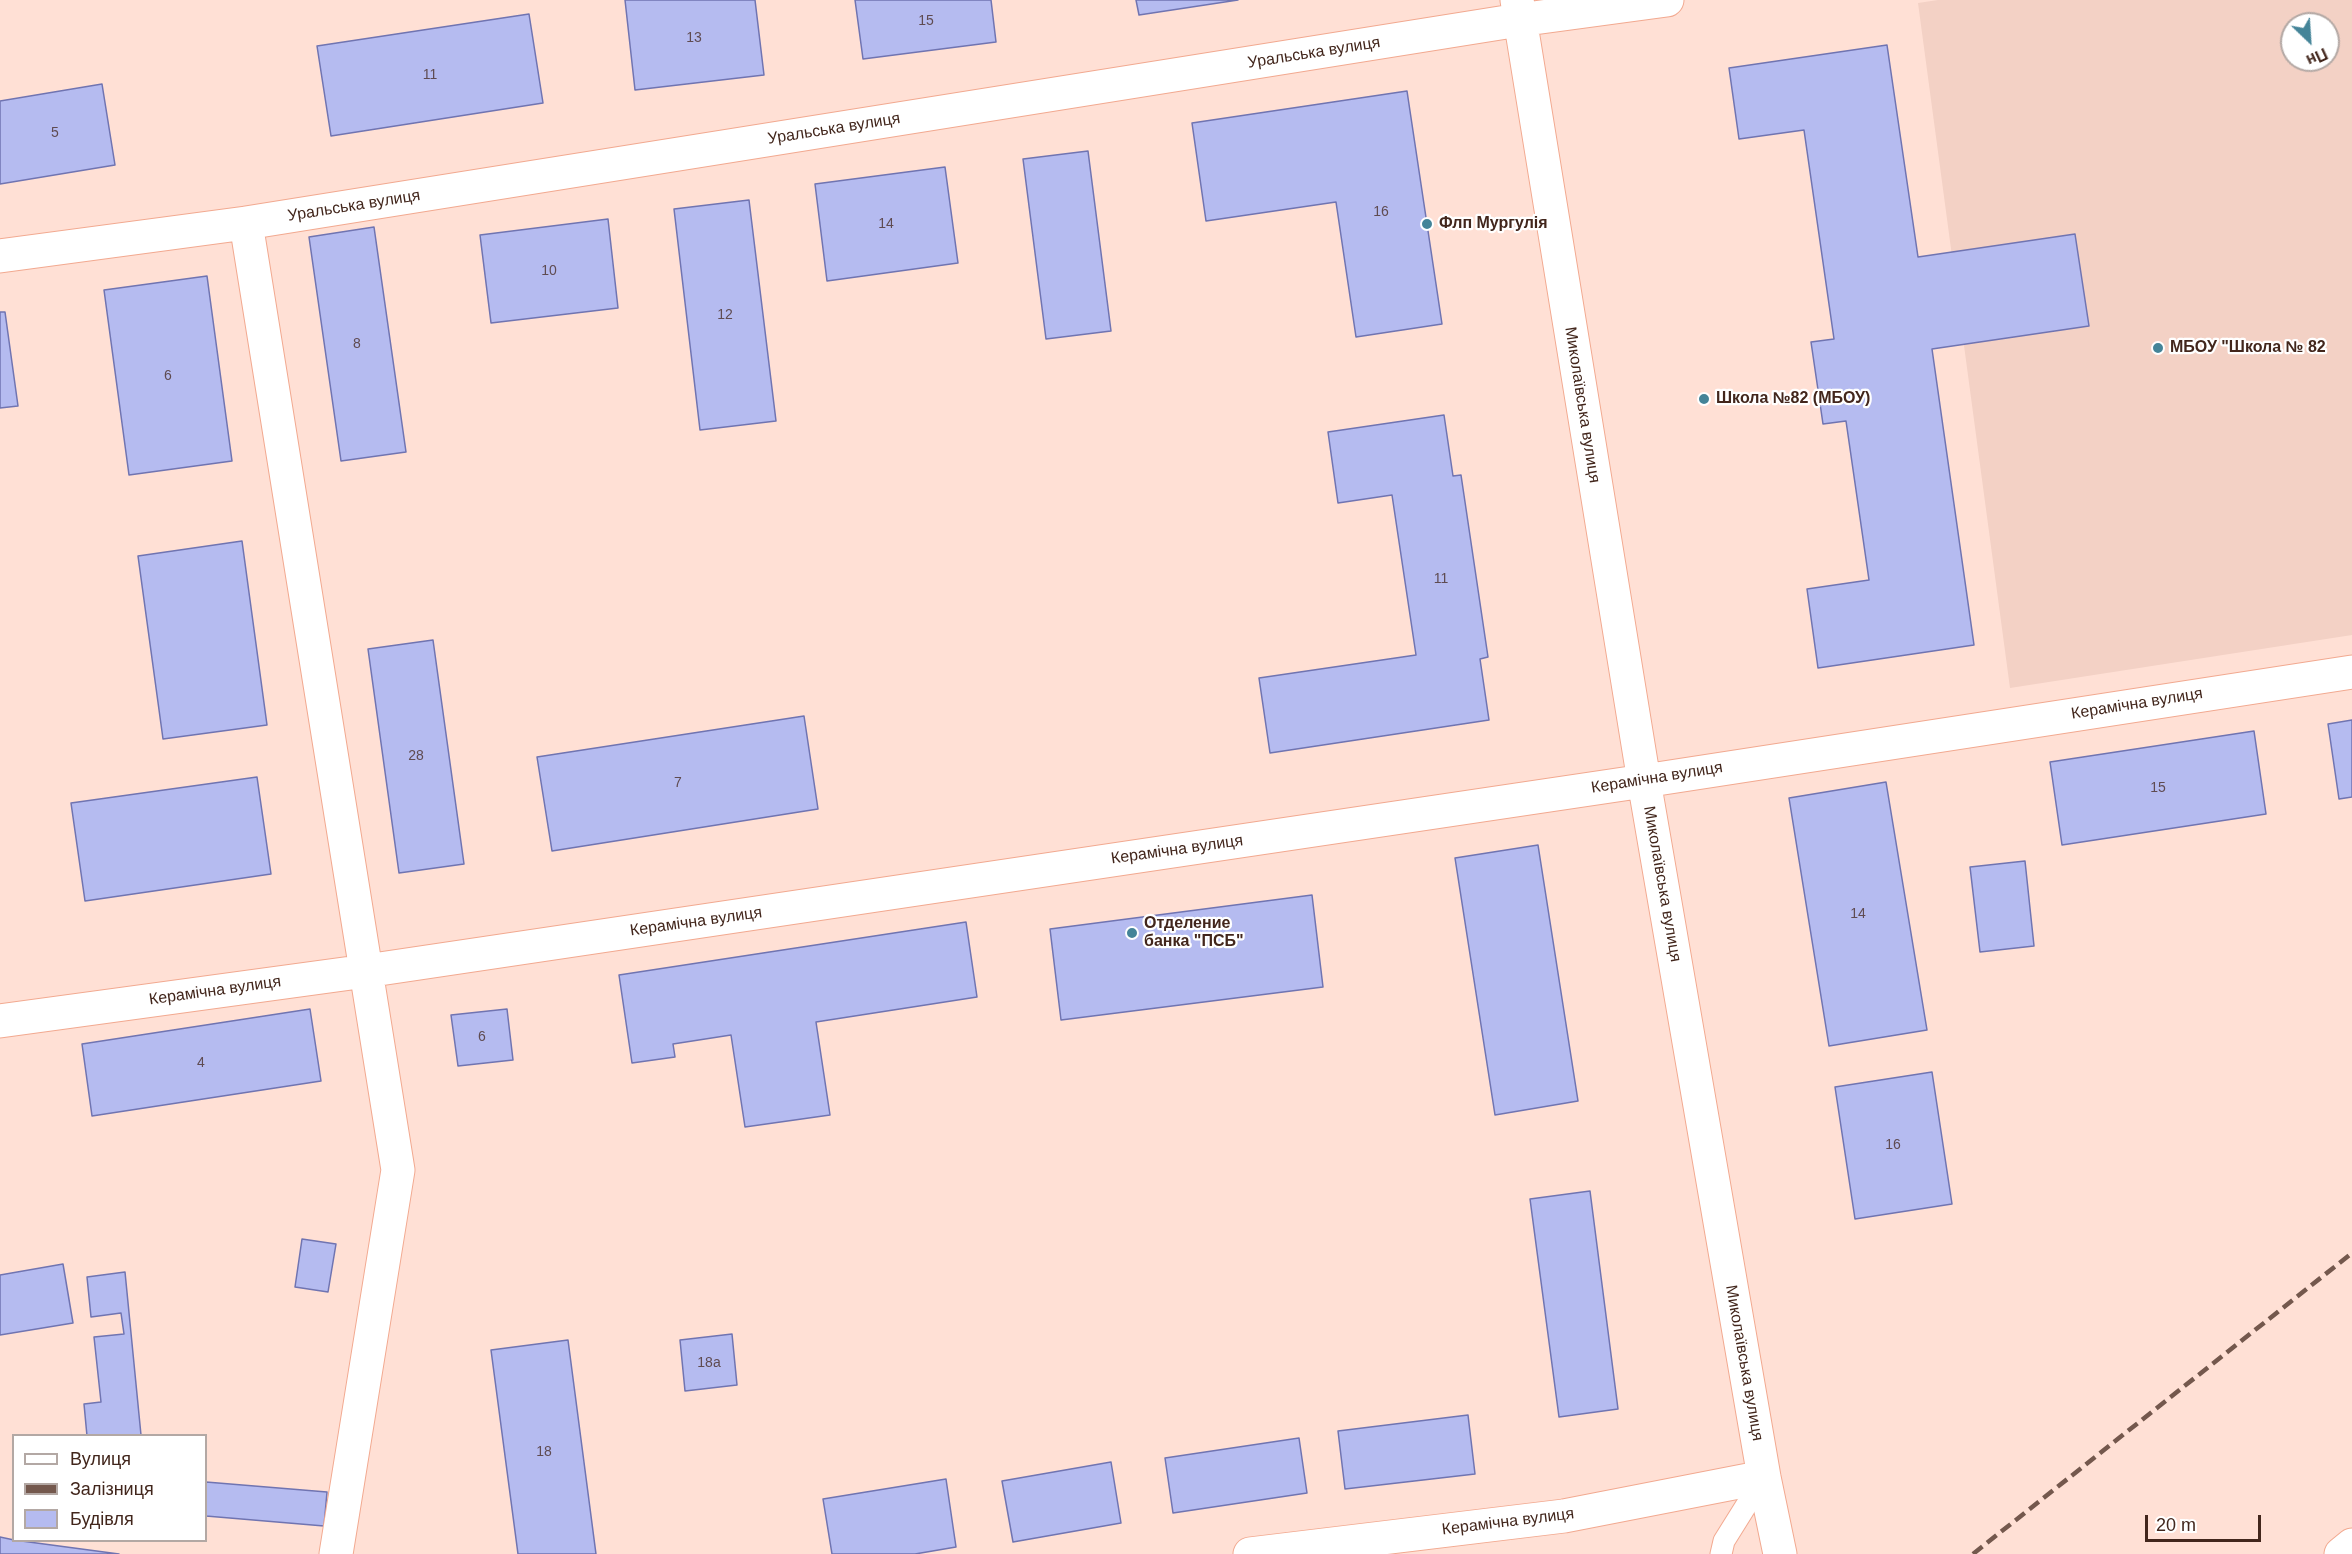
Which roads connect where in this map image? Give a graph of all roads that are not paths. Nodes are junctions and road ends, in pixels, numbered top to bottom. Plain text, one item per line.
1 (1667, 0) edge
2 (1518, 10) edge
3 (246, 223) junction
4 (0, 256) edge
5 (2352, 672) edge
6 (1644, 781) junction
7 (366, 971) junction
8 (0, 1021) edge
9 (1764, 1477) junction
10 (2352, 1545) edge
11 (336, 1554) edge
12 (1250, 1554) edge
13 (1721, 1554) edge
14 (1780, 1554) edge
15 (2341, 1554) edge

1 - 2 street, Уральська вулиця
2 - 3 street, Уральська вулиця
2 - 6 street, Миколаївська вулиця
3 - 4 street, Уральська вулиця
3 - 7 street
5 - 6 street, Керамічна вулиця
6 - 7 street, Керамічна вулиця
6 - 9 street, Миколаївська вулиця
7 - 8 street, Керамічна вулиця
7 - 11 street
9 - 12 street, Керамічна вулиця
9 - 13 lane
9 - 14 street, Миколаївська вулиця
10 - 15 street

